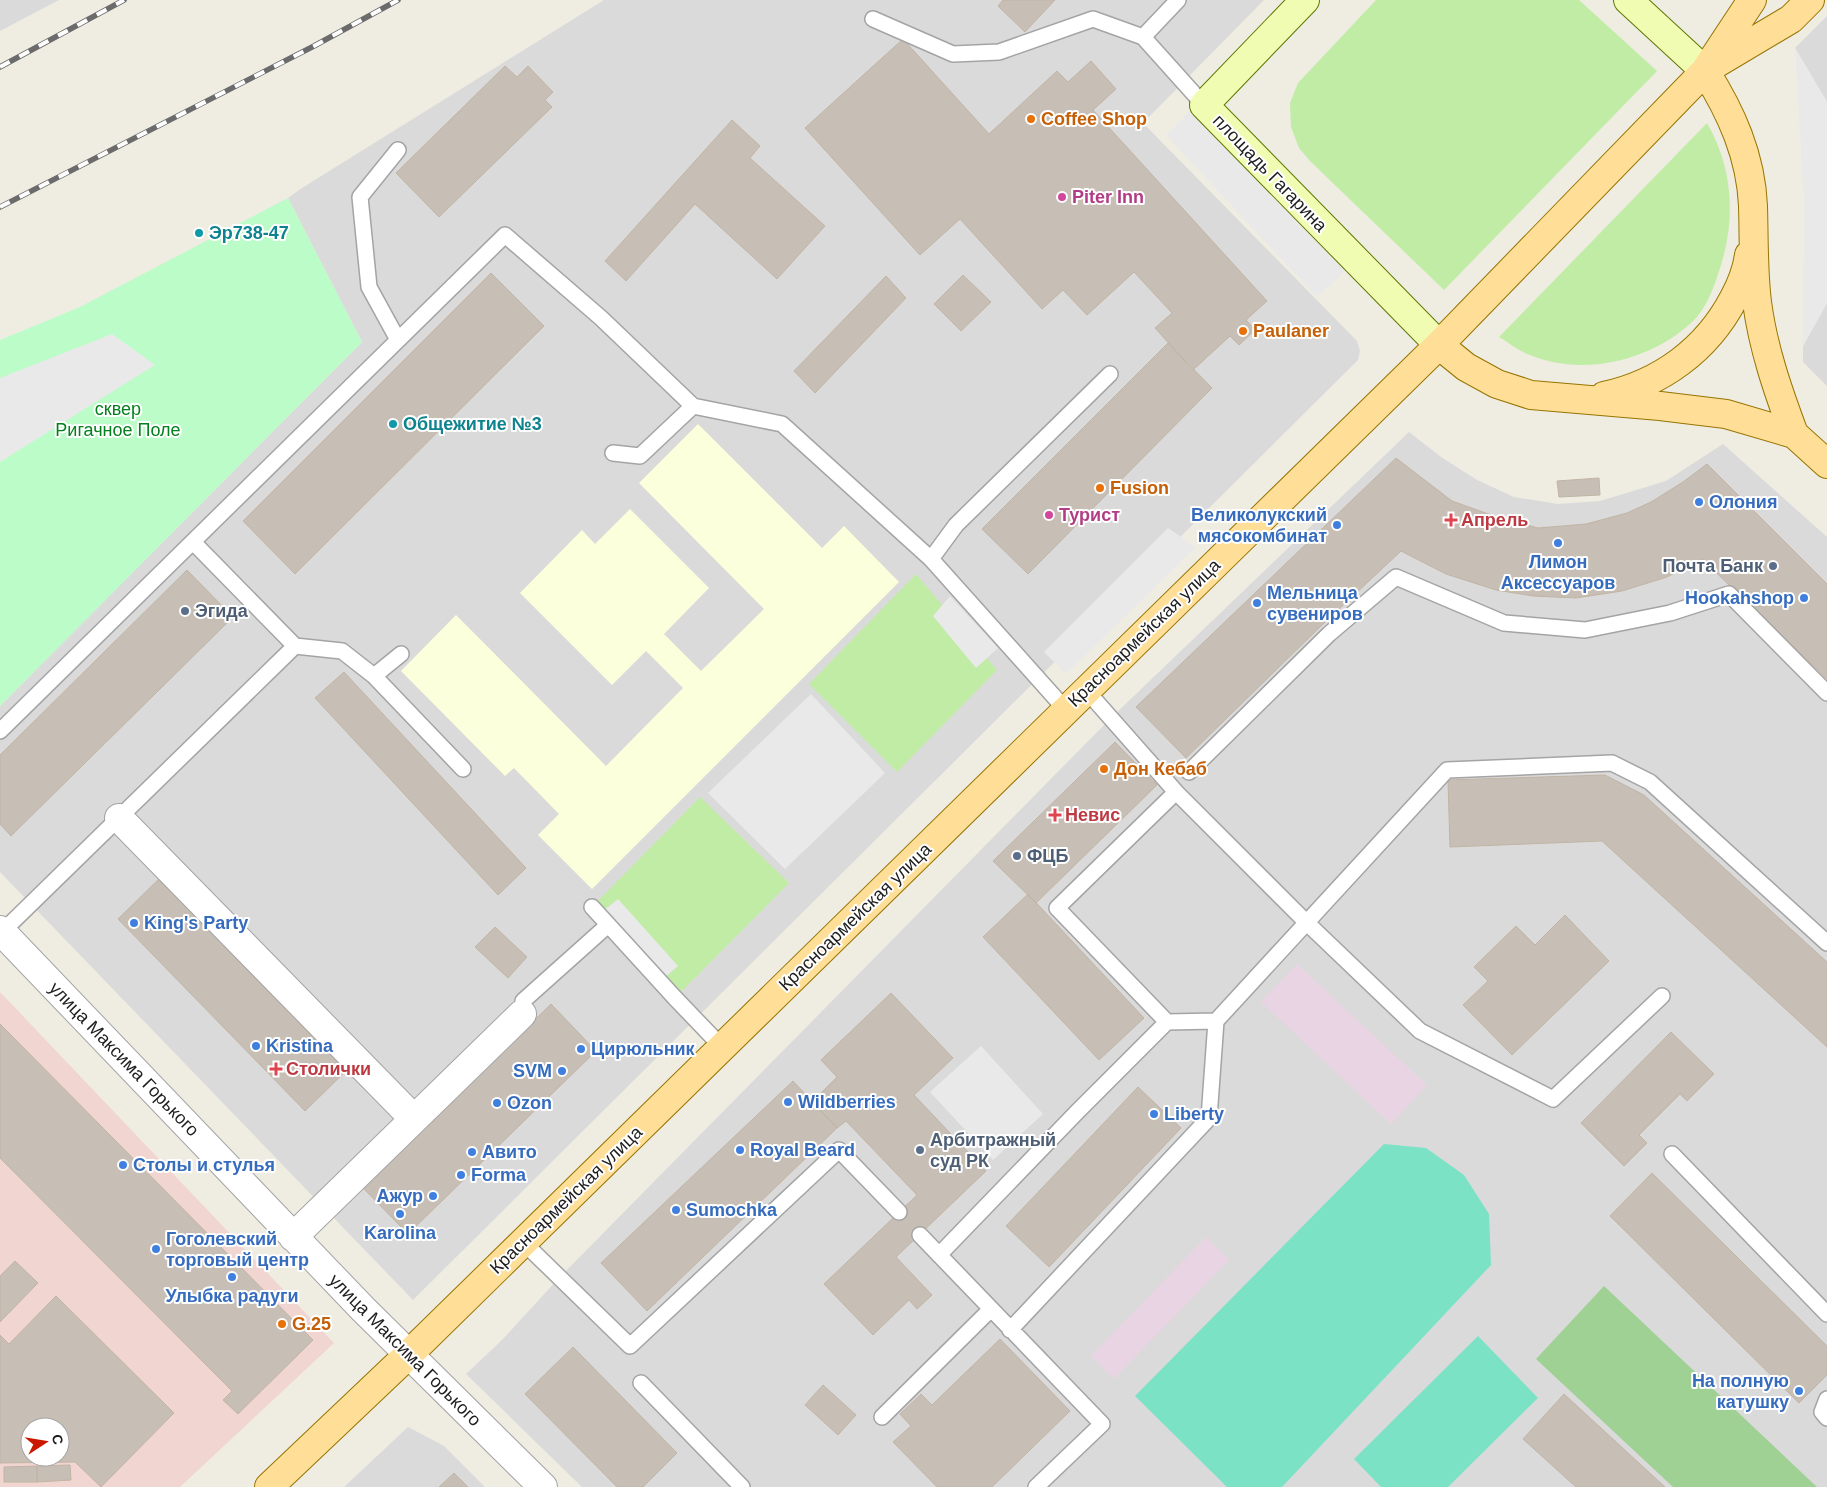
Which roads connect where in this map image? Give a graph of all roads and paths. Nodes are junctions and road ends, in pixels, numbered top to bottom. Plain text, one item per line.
1 (1178, 0) edge
2 (1305, 0) edge
3 (1628, 0) edge
4 (1752, 0) edge
5 (1810, 0) edge
6 (873, 19) dead end
7 (1142, 37) junction
8 (1705, 71) junction
9 (1204, 105) junction
10 (398, 150) dead end
11 (1753, 234) junction
12 (398, 340) junction
13 (1439, 344) junction
14 (1110, 374) dead end
15 (1566, 399) junction
16 (693, 406) junction
17 (1794, 434) junction
18 (613, 453) dead end
19 (1827, 464) edge
20 (193, 542) junction
21 (931, 559) junction
22 (295, 646) junction
23 (402, 654) dead end
24 (374, 676) junction
25 (1086, 690) junction
26 (1827, 693) edge
27 (1066, 710) junction
28 (0, 731) edge
29 (463, 769) dead end
30 (1189, 772) dead end
31 (1176, 792) junction
32 (119, 818) junction
33 (592, 907) dead end
34 (1306, 922) junction
35 (608, 925) junction
36 (1, 931) edge
37 (1827, 943) edge
38 (1662, 996) dead end
39 (523, 1008) joint
40 (1167, 1022) junction
41 (1216, 1022) junction
42 (722, 1047) junction
43 (414, 1119) junction
44 (1672, 1154) dead end
45 (899, 1212) dead end
46 (920, 1235) dead end
47 (293, 1237) junction
48 (523, 1242) junction
49 (939, 1255) junction
50 (990, 1310) junction
51 (1827, 1314) edge
52 (1010, 1330) junction
53 (408, 1355) junction
54 (641, 1383) dead end
55 (1827, 1399) edge
56 (882, 1417) dead end
57 (1827, 1418) edge
58 (269, 1487) edge
59 (543, 1487) edge
60 (742, 1487) edge
61 (1036, 1487) edge

1 - 7 lane
2 - 9 street, площадь Гагарина
3 - 8 street, площадь Гагарина
4 - 8 main road
5 - 8 main road
6 - 7 lane
7 - 9 lane
8 - 11 main road, площадь Гагарина
8 - 13 main road
9 - 13 street, площадь Гагарина
10 - 12 lane
11 - 15 main road, площадь Гагарина
11 - 17 main road, площадь Гагарина
12 - 16 lane
12 - 20 lane
13 - 15 main road, площадь Гагарина
13 - 25 main road, Красноармейская улица
14 - 21 lane
15 - 17 main road, площадь Гагарина
16 - 18 lane
16 - 21 lane
17 - 19 main road
20 - 22 lane
20 - 28 lane
21 - 27 lane
22 - 24 lane
22 - 32 lane
23 - 24 lane
24 - 29 lane
25 - 27 main road, Красноармейская улица
25 - 31 lane
26 - 30 lane
27 - 42 main road, Красноармейская улица
31 - 34 lane
31 - 40 lane
32 - 36 lane
32 - 43 street
33 - 35 lane
34 - 37 lane
34 - 38 lane
34 - 41 lane
35 - 39 lane
35 - 42 lane
36 - 47 street, улица Максима Горького
39 - 43 street
40 - 41 lane
40 - 49 lane
41 - 52 lane
42 - 48 main road, Красноармейская улица
43 - 47 street
44 - 51 lane
45 - 48 lane
46 - 49 lane
47 - 53 street, улица Максима Горького
48 - 53 main road, Красноармейская улица
49 - 50 lane
50 - 52 lane
50 - 56 lane
52 - 61 lane
53 - 58 main road, Красноармейская улица
53 - 59 street, улица Максима Горького
54 - 60 lane
55 - 57 lane

